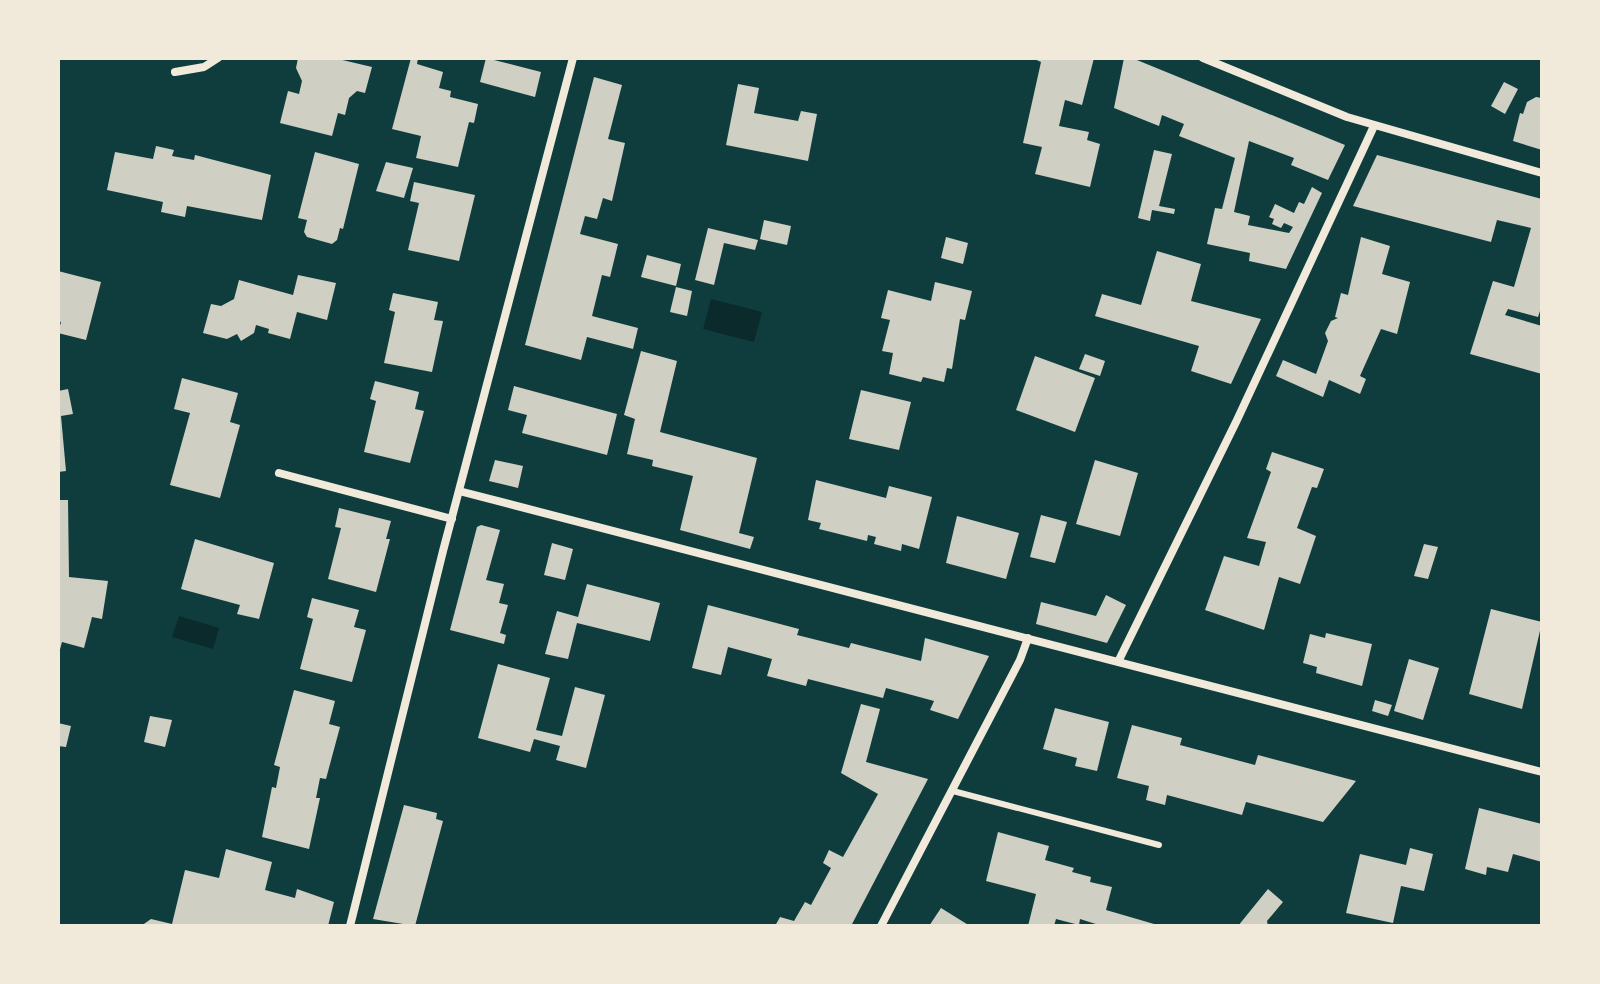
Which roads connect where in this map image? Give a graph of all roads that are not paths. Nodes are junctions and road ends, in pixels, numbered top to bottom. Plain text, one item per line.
1 (218, 58) edge
2 (573, 58) edge
3 (1203, 58) edge
4 (175, 72) dead end
5 (1374, 126) junction
6 (1542, 173) edge
7 (279, 473) dead end
8 (459, 491) junction
9 (452, 519) junction
10 (1028, 638) junction
11 (1118, 662) junction
12 (1542, 772) edge
13 (953, 791) junction
14 (1159, 845) dead end
15 (350, 926) edge
16 (881, 926) edge

1 - 4 street
2 - 8 street
3 - 5 street
5 - 6 street
5 - 11 street
7 - 9 street
8 - 9 street
8 - 10 street
9 - 15 street
10 - 11 street
10 - 13 street
11 - 12 street
13 - 14 lane
13 - 16 street

